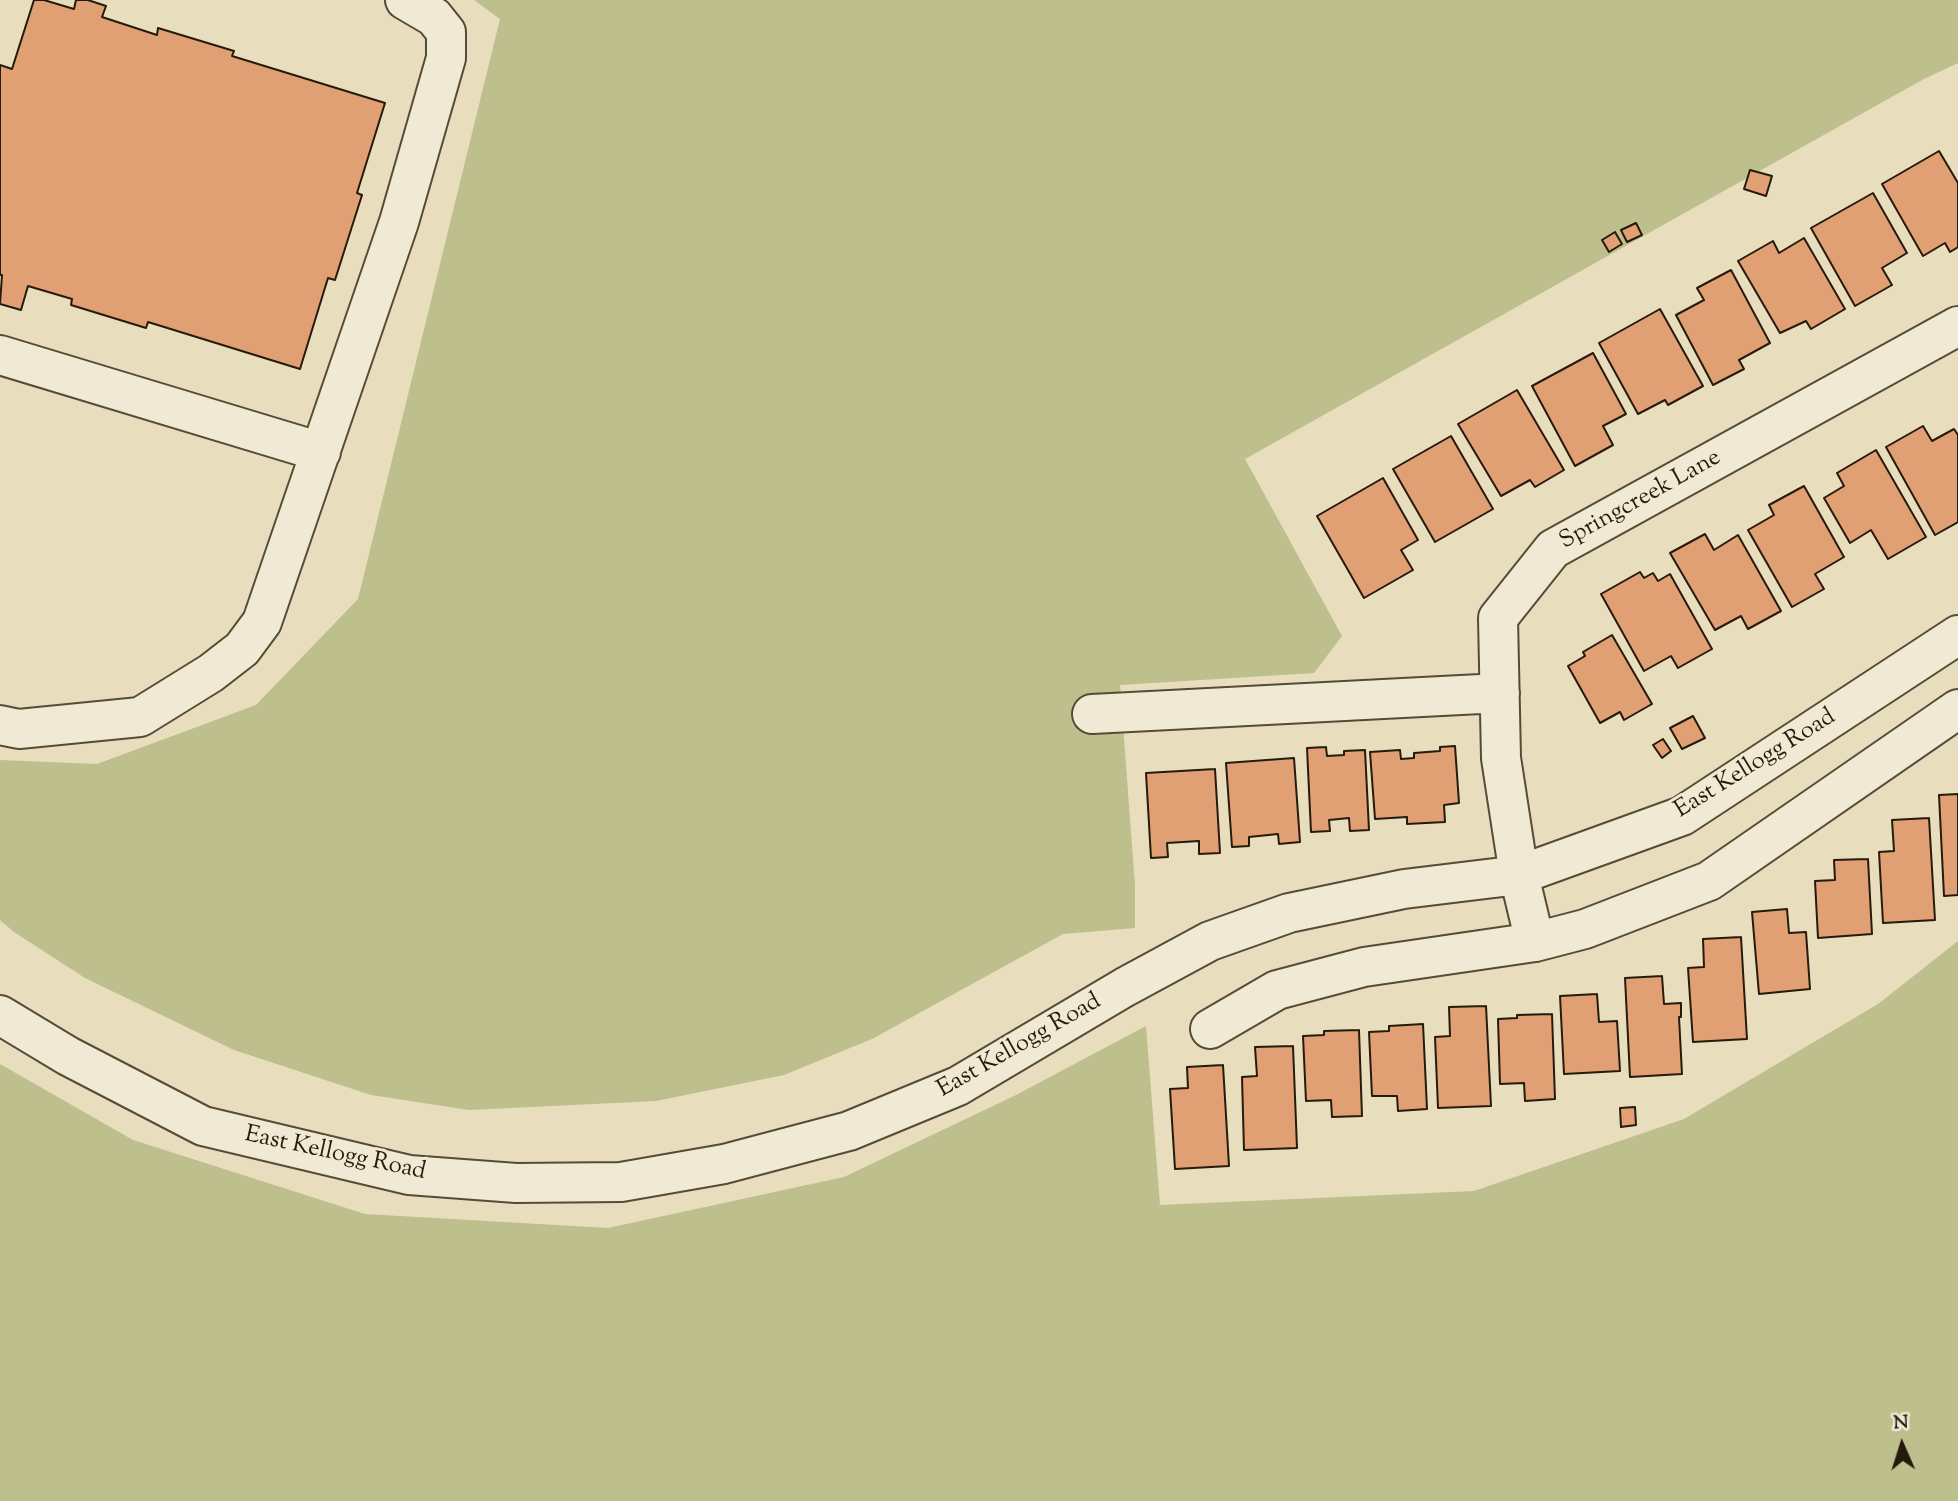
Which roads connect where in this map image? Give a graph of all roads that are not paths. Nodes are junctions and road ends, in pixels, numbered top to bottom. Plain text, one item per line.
1 (405, 0) edge
2 (1958, 326) edge
3 (0, 355) edge
4 (321, 452) junction
5 (1958, 635) edge
6 (1500, 693) junction
7 (1958, 709) edge
8 (1092, 713) dead end
9 (0, 725) edge
10 (1519, 875) junction
11 (1535, 942) junction
12 (0, 1015) edge
13 (1210, 1029) dead end

1 - 4 street
2 - 6 street, Springcreek Lane
3 - 4 street
4 - 9 street
5 - 10 street, East Kellogg Road
6 - 8 street
6 - 10 street, Springcreek Lane
7 - 11 street
10 - 11 street, Springcreek Lane
10 - 12 street, East Kellogg Road
11 - 13 street

